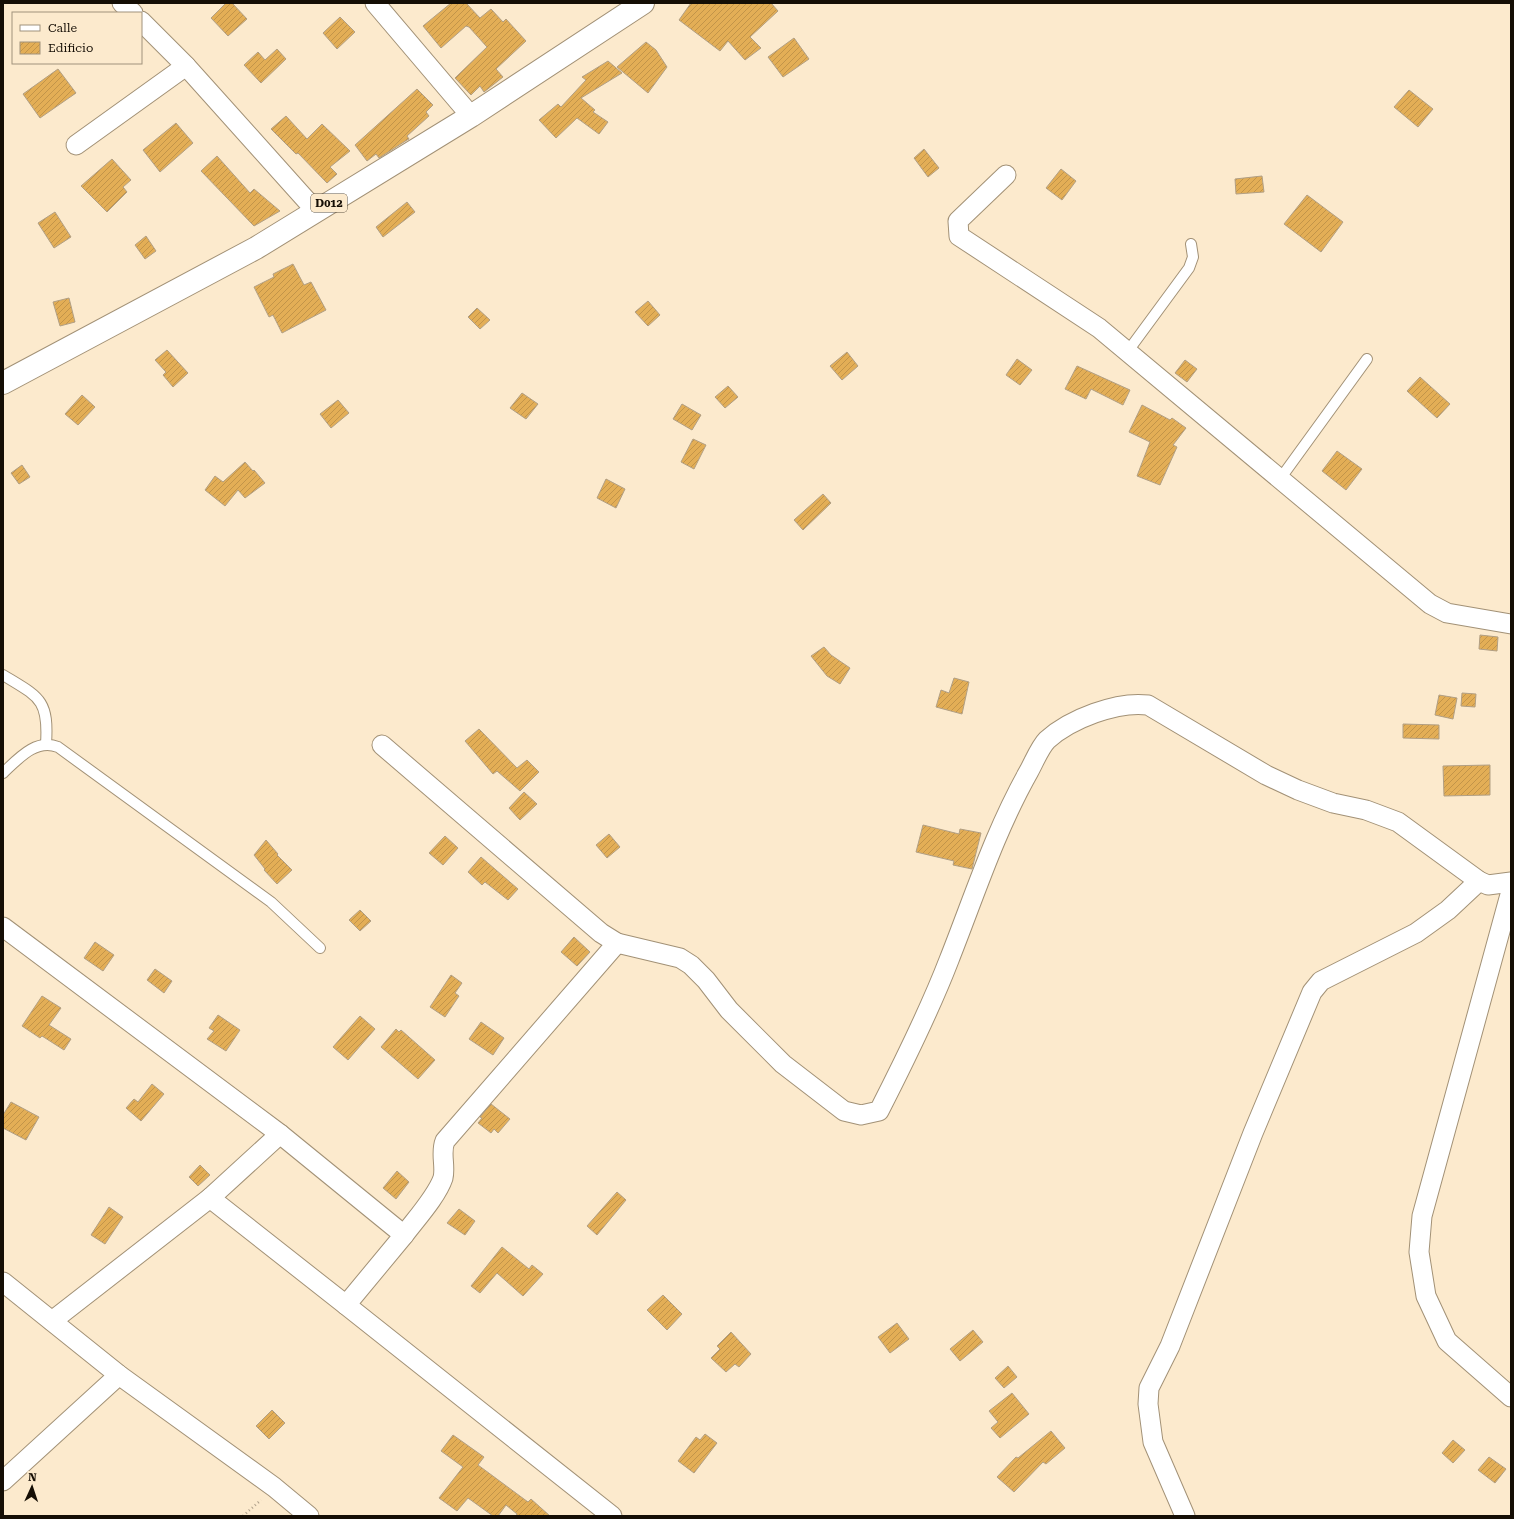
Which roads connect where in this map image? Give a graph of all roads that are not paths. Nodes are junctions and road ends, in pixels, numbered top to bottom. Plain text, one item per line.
1 (122, 3) edge
2 (375, 3) edge
3 (637, 4) edge
4 (132, 12) edge
5 (142, 22) edge
6 (186, 66) junction
7 (471, 116) junction
8 (76, 145) dead end
9 (1006, 175) dead end
10 (316, 211) junction
11 (1190, 244) dead end
12 (1128, 351) junction
13 (1367, 358) dead end
14 (3, 383) edge
15 (1280, 479) junction
16 (1511, 624) edge
17 (3, 675) edge
18 (46, 744) junction
19 (382, 745) dead end
20 (3, 773) edge
21 (1479, 881) junction
22 (1511, 882) edge
23 (1511, 891) edge
24 (3, 927) edge
25 (617, 942) junction
26 (320, 948) dead end
27 (280, 1134) junction
28 (210, 1198) junction
29 (404, 1235) junction
30 (3, 1282) edge
31 (346, 1305) junction
32 (52, 1321) junction
33 (120, 1374) junction
34 (1511, 1397) edge
35 (3, 1481) edge
36 (309, 1516) edge
37 (612, 1516) edge
38 (1185, 1516) edge

1 - 4 street
2 - 7 street
3 - 7 main road, D012
5 - 6 street
6 - 8 street
6 - 10 street
7 - 10 main road, D012
9 - 12 street
10 - 14 main road, D012
11 - 12 lane
12 - 15 street
13 - 15 lane
15 - 16 street
17 - 18 lane
18 - 20 lane
18 - 26 lane
19 - 25 street
21 - 22 street
21 - 25 street
21 - 38 street
23 - 34 street
24 - 27 street
25 - 29 street
27 - 28 street
27 - 29 street
28 - 31 street
28 - 32 street
29 - 31 street
30 - 32 street
31 - 37 street
32 - 33 street
33 - 35 street
33 - 36 street

